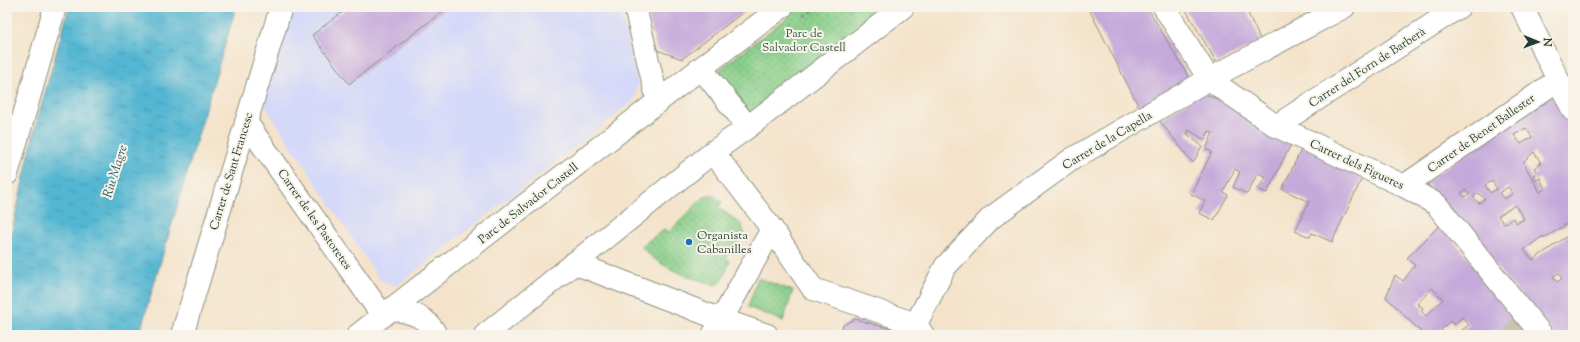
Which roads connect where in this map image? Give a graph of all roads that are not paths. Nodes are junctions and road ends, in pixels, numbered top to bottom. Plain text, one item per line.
1 (54, 7) edge
2 (281, 7) edge
3 (635, 7) edge
4 (782, 7) edge
5 (902, 7) edge
6 (1164, 7) edge
7 (1344, 7) edge
8 (1459, 7) edge
9 (1522, 7) edge
10 (701, 68) junction
11 (1209, 79) junction
12 (1558, 80) junction
13 (658, 102) junction
14 (1573, 110) edge
15 (246, 122) junction
16 (1276, 126) junction
17 (748, 127) junction
18 (713, 152) junction
19 (7, 174) edge
20 (1404, 186) junction
21 (772, 229) junction
22 (574, 263) junction
23 (388, 313) junction
24 (718, 327) edge
25 (919, 330) edge
26 (362, 333) edge
27 (182, 335) edge
28 (436, 335) edge
29 (485, 335) edge
30 (767, 335) edge
31 (1542, 335) edge

1 - 19 street
2 - 15 street, Carrer de Sant Francesc
3 - 13 street
4 - 10 street, Parc de Salvador Castell
5 - 17 street
6 - 11 street, Carrer dels Figueres
7 - 11 street, Carrer de la Capella
8 - 16 street, Carrer del Forn de Barberà
9 - 12 street
10 - 13 street, Parc de Salvador Castell
10 - 17 street
11 - 16 street, Carrer dels Figueres
11 - 25 street, Carrer de la Capella
12 - 14 street
12 - 20 street, Carrer de Benet Ballester
13 - 23 street, Parc de Salvador Castell
15 - 23 street, Carrer de les Pastoretes
15 - 27 street, Carrer de Sant Francesc
16 - 20 street, Carrer dels Figueres
17 - 18 street
18 - 21 street
18 - 22 street
20 - 31 street, Carrer dels Figueres
21 - 24 street
21 - 25 street
22 - 24 street
22 - 29 street
23 - 26 street, Parc de Salvador Castell
23 - 28 street
24 - 30 street

